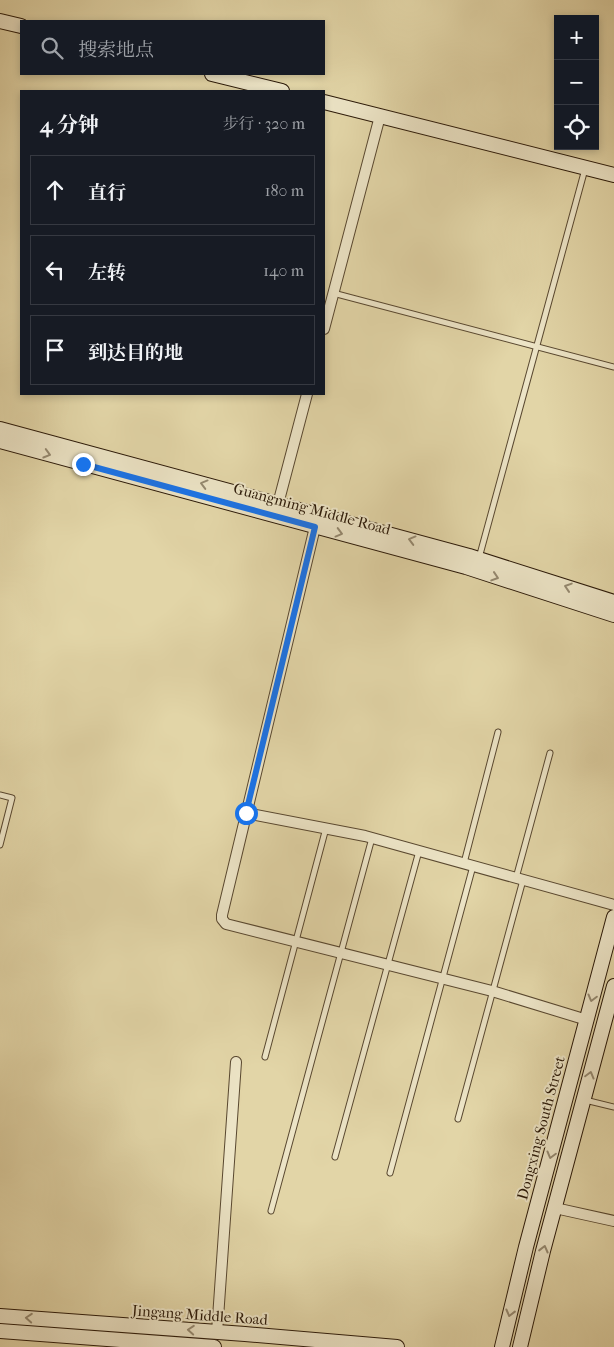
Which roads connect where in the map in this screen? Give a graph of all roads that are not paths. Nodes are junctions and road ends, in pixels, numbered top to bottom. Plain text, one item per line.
1 (0, 21) edge
2 (20, 26) edge
3 (216, 75) edge
4 (278, 90) edge
5 (325, 102) edge
6 (380, 116) junction
7 (586, 167) junction
8 (614, 174) edge
9 (333, 293) junction
10 (325, 325) edge
11 (536, 347) junction
12 (614, 367) edge
13 (307, 395) edge
14 (0, 429) edge
15 (0, 441) edge
16 (278, 504) junction
17 (315, 527) junction
18 (479, 559) junction
19 (614, 602) edge
20 (614, 615) edge
21 (498, 732) dead end
22 (550, 753) dead end
23 (0, 795) edge
24 (246, 813) junction
25 (326, 828) junction
26 (372, 838) junction
27 (0, 845) edge
28 (419, 851) junction
29 (468, 865) junction
30 (520, 879) junction
31 (614, 905) edge
32 (614, 918) edge
33 (296, 942) junction
34 (341, 953) junction
35 (388, 965) junction
36 (442, 978) junction
37 (614, 986) edge
38 (492, 991) junction
39 (587, 1020) junction
40 (265, 1057) dead end
41 (236, 1062) dead end
42 (584, 1100) junction
43 (614, 1107) edge
44 (458, 1119) dead end
45 (335, 1158) dead end
46 (390, 1173) dead end
47 (555, 1208) junction
48 (271, 1210) dead end
49 (614, 1221) edge
50 (0, 1316) edge
51 (0, 1331) edge
52 (217, 1332) junction
53 (65, 1342) edge
54 (119, 1344) edge
55 (214, 1347) edge
56 (396, 1347) edge
57 (502, 1347) edge
58 (520, 1347) edge

1 - 2 street
3 - 4 street
5 - 6 street
6 - 7 street
6 - 9 street
7 - 8 street
7 - 11 lane
9 - 10 street
9 - 11 lane
11 - 12 lane
11 - 18 lane
13 - 16 street
16 -> 14 street, Guangming Middle Road
15 -> 17 street, Guangming Middle Road
18 -> 16 street, Guangming Middle Road
17 -> 20 street, Guangming Middle Road
17 - 24 street
19 -> 18 street, Guangming Middle Road
21 - 29 lane
22 - 30 lane
23 - 27 lane
24 - 25 street
24 - 33 street
25 - 26 street
25 - 33 lane
26 - 28 street
26 - 34 lane
28 - 29 street
28 - 35 lane
29 - 30 street
29 - 36 lane
30 - 31 street
30 - 38 lane
32 -> 39 street, Dongxing South Street
33 - 34 street
33 - 40 lane
34 - 35 street
34 - 48 lane
35 - 36 street
35 - 45 lane
36 - 38 street
36 - 46 lane
42 -> 37 street
38 - 39 street
38 - 44 lane
39 -> 57 street, Dongxing South Street
41 - 52 street
42 - 43 lane
42 - 47 street
47 - 49 street
58 -> 47 street
52 -> 50 street, Jingang Middle Road
51 - 53 street, Jingang Middle Road
52 - 56 street, Jingang Middle Road
53 - 54 street, Jingang Middle Road
54 - 55 street, Jingang Middle Road

